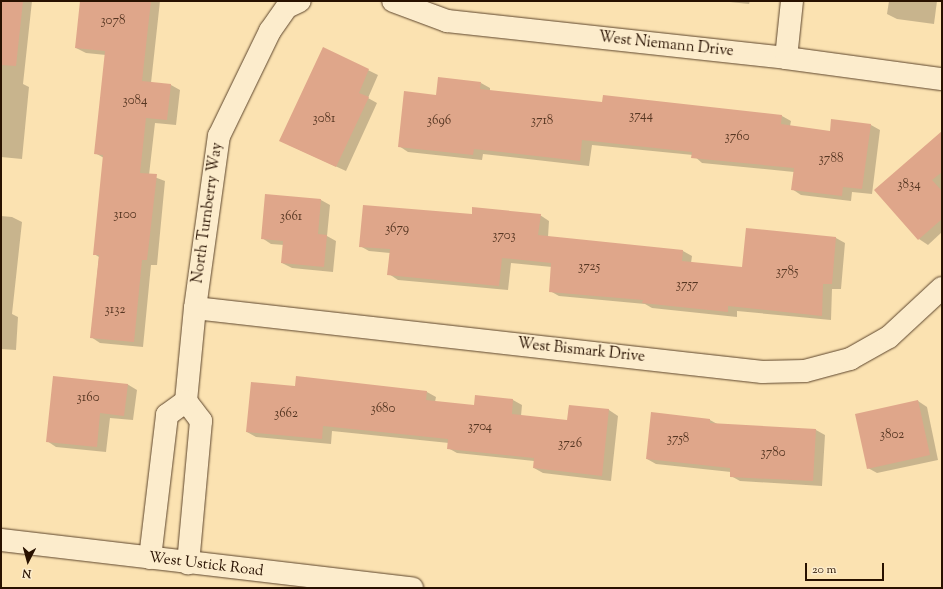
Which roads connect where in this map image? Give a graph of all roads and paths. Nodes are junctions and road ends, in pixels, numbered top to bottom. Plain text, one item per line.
1 (300, 1) edge
2 (393, 1) edge
3 (792, 1) edge
4 (786, 58) junction
5 (942, 79) edge
6 (942, 288) edge
7 (195, 308) junction
8 (186, 401) junction
9 (1, 540) edge
10 (150, 558) junction
11 (188, 562) junction
12 (412, 588) edge

1 - 7 street, North Turnberry Way
2 - 4 street, West Niemann Drive
3 - 4 street
4 - 5 street, West Niemann Drive
6 - 7 street, West Bismark Drive
7 - 8 street, North Turnberry Way
8 - 10 street
8 - 11 street
9 - 10 street, West Ustick Road
10 - 11 street, West Ustick Road
11 - 12 street, West Ustick Road

